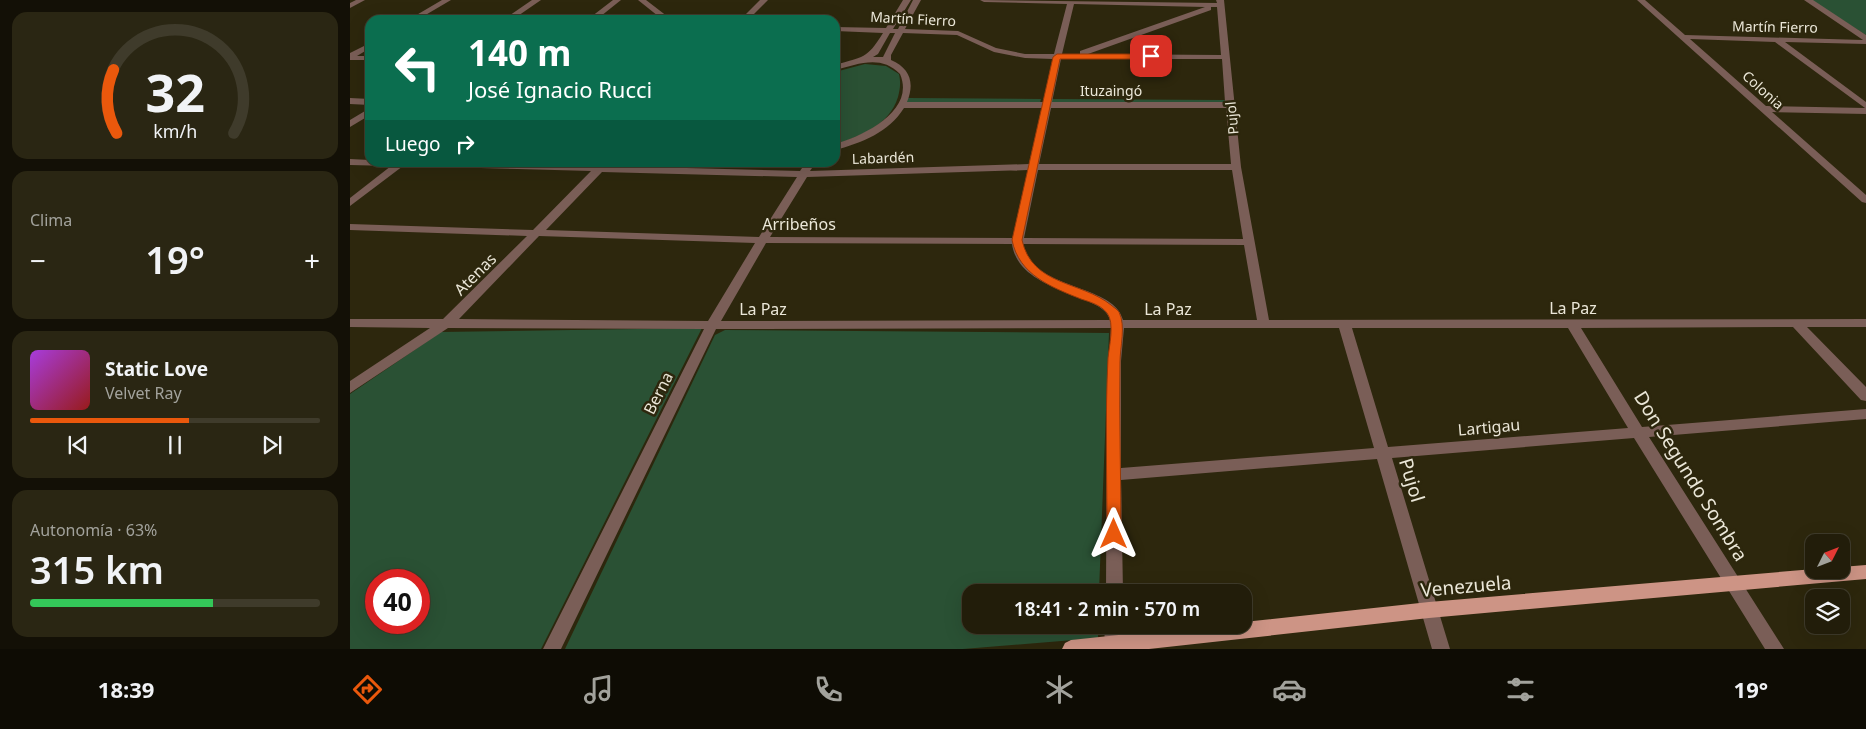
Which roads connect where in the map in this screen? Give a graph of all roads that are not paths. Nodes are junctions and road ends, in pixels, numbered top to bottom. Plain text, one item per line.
1 (361, 0) edge
2 (447, 0) edge
3 (537, 0) edge
4 (617, 0) edge
5 (642, 0) edge
6 (764, 0) edge
7 (906, 0) edge
8 (917, 0) edge
9 (984, 0) edge
10 (1641, 0) edge
11 (1808, 0) edge
12 (1071, 1) edge
13 (1217, 3) edge
14 (350, 6) edge
15 (421, 15) edge
16 (514, 15) edge
17 (598, 15) edge
18 (662, 15) edge
19 (749, 15) edge
20 (840, 29) edge
21 (888, 30) junction
22 (900, 30) junction
23 (1683, 38) junction
24 (1866, 38) edge
25 (1777, 40) junction
26 (1866, 42) edge
27 (365, 48) edge
28 (1076, 56) junction
29 (350, 57) edge
30 (1057, 57) junction
31 (1226, 57) junction
32 (365, 58) edge
33 (864, 60) junction
34 (887, 60) junction
35 (840, 67) edge
36 (903, 100) junction
37 (350, 101) edge
38 (1048, 101) junction
39 (365, 102) edge
40 (1230, 102) junction
41 (1866, 106) edge
42 (1763, 109) junction
43 (1866, 111) edge
44 (365, 114) edge
45 (350, 124) edge
46 (840, 145) edge
47 (350, 162) edge
48 (365, 162) edge
49 (397, 167) edge
50 (602, 167) edge
51 (649, 167) edge
52 (808, 167) edge
53 (1034, 167) junction
54 (1236, 167) junction
55 (805, 174) junction
56 (1866, 200) edge
57 (350, 203) edge
58 (350, 228) edge
59 (538, 233) junction
60 (762, 240) junction
61 (1017, 240) junction
62 (1249, 242) junction
63 (1796, 322) junction
64 (350, 323) edge
65 (447, 323) junction
66 (1344, 323) junction
67 (1866, 323) edge
68 (1264, 324) junction
69 (1573, 324) junction
70 (1116, 325) junction
71 (712, 326) junction
72 (350, 388) edge
73 (1866, 396) edge
74 (1866, 414) edge
75 (1638, 432) junction
76 (1382, 453) junction
77 (1114, 475) junction
78 (1866, 572) edge
79 (1733, 582) junction
80 (1114, 584) edge
81 (1428, 610) junction
82 (1114, 634) edge
83 (1114, 647) edge
84 (552, 649) edge
85 (1071, 649) edge
86 (1440, 649) edge
87 (1775, 649) edge

1 - 14 street
2 - 15 street
3 - 16 street
4 - 17 street
5 - 18 street
6 - 19 street
7 - 21 street
8 - 22 street
9 - 12 street
10 - 23 street, Colonia
11 - 24 street
12 - 13 street
12 - 30 street
13 - 28 street
13 - 31 street, Pujol
20 - 21 street, Martín Fierro
21 - 22 street, Martín Fierro
21 - 33 street
22 - 30 street, Martín Fierro
22 - 34 street
23 - 25 street, Martín Fierro
23 - 42 street, Colonia
25 - 26 street, Martín Fierro
25 - 41 street
27 - 29 street
28 - 30 street, Martín Fierro
28 - 31 street, Martín Fierro
29 - 32 street
30 - 38 street
31 - 40 street, Pujol
33 - 34 street
33 - 35 street
34 - 36 street
36 - 38 street, Ituzaingó
36 - 46 street
37 - 39 street
38 - 40 street, Ituzaingó
38 - 53 street
40 - 54 street, Pujol
42 - 43 street
42 - 56 street, Colonia
44 - 45 street
47 - 48 street, Labardén
49 - 57 street
50 - 59 street, Atenas
51 - 55 street, Labardén
52 - 55 street, Berna
53 - 54 street, Labardén
53 - 55 street, Labardén
53 - 61 street
54 - 62 street, Pujol
55 - 60 street, Berna
58 - 59 street, Arribeños
59 - 60 street, Arribeños
59 - 65 street, Atenas
60 - 61 street, Arribeños
60 - 71 street, Berna
61 - 62 street, Arribeños
61 - 70 street
62 - 68 street, Pujol
63 - 67 street, La Paz
63 - 69 street, La Paz
63 - 73 street
64 - 65 street, La Paz
65 - 71 street, La Paz
65 - 72 street, Atenas
66 - 68 street, La Paz
66 - 69 street, La Paz
66 - 76 street, Pujol
68 - 70 street, La Paz
69 - 75 street, Don Segundo Sombra
70 - 71 street, La Paz
70 - 77 street
71 - 84 street, Berna
74 - 75 street, Lartigau
75 - 76 street, Lartigau
75 - 79 street, Don Segundo Sombra
76 - 77 street, Lartigau
76 - 81 street, Pujol
77 - 80 street
78 - 79 main road, Venezuela
79 - 81 main road, Venezuela
79 - 87 street, Don Segundo Sombra
81 - 83 main road, Venezuela
81 - 86 street, Pujol
82 - 83 street
83 - 85 main road, Venezuela

